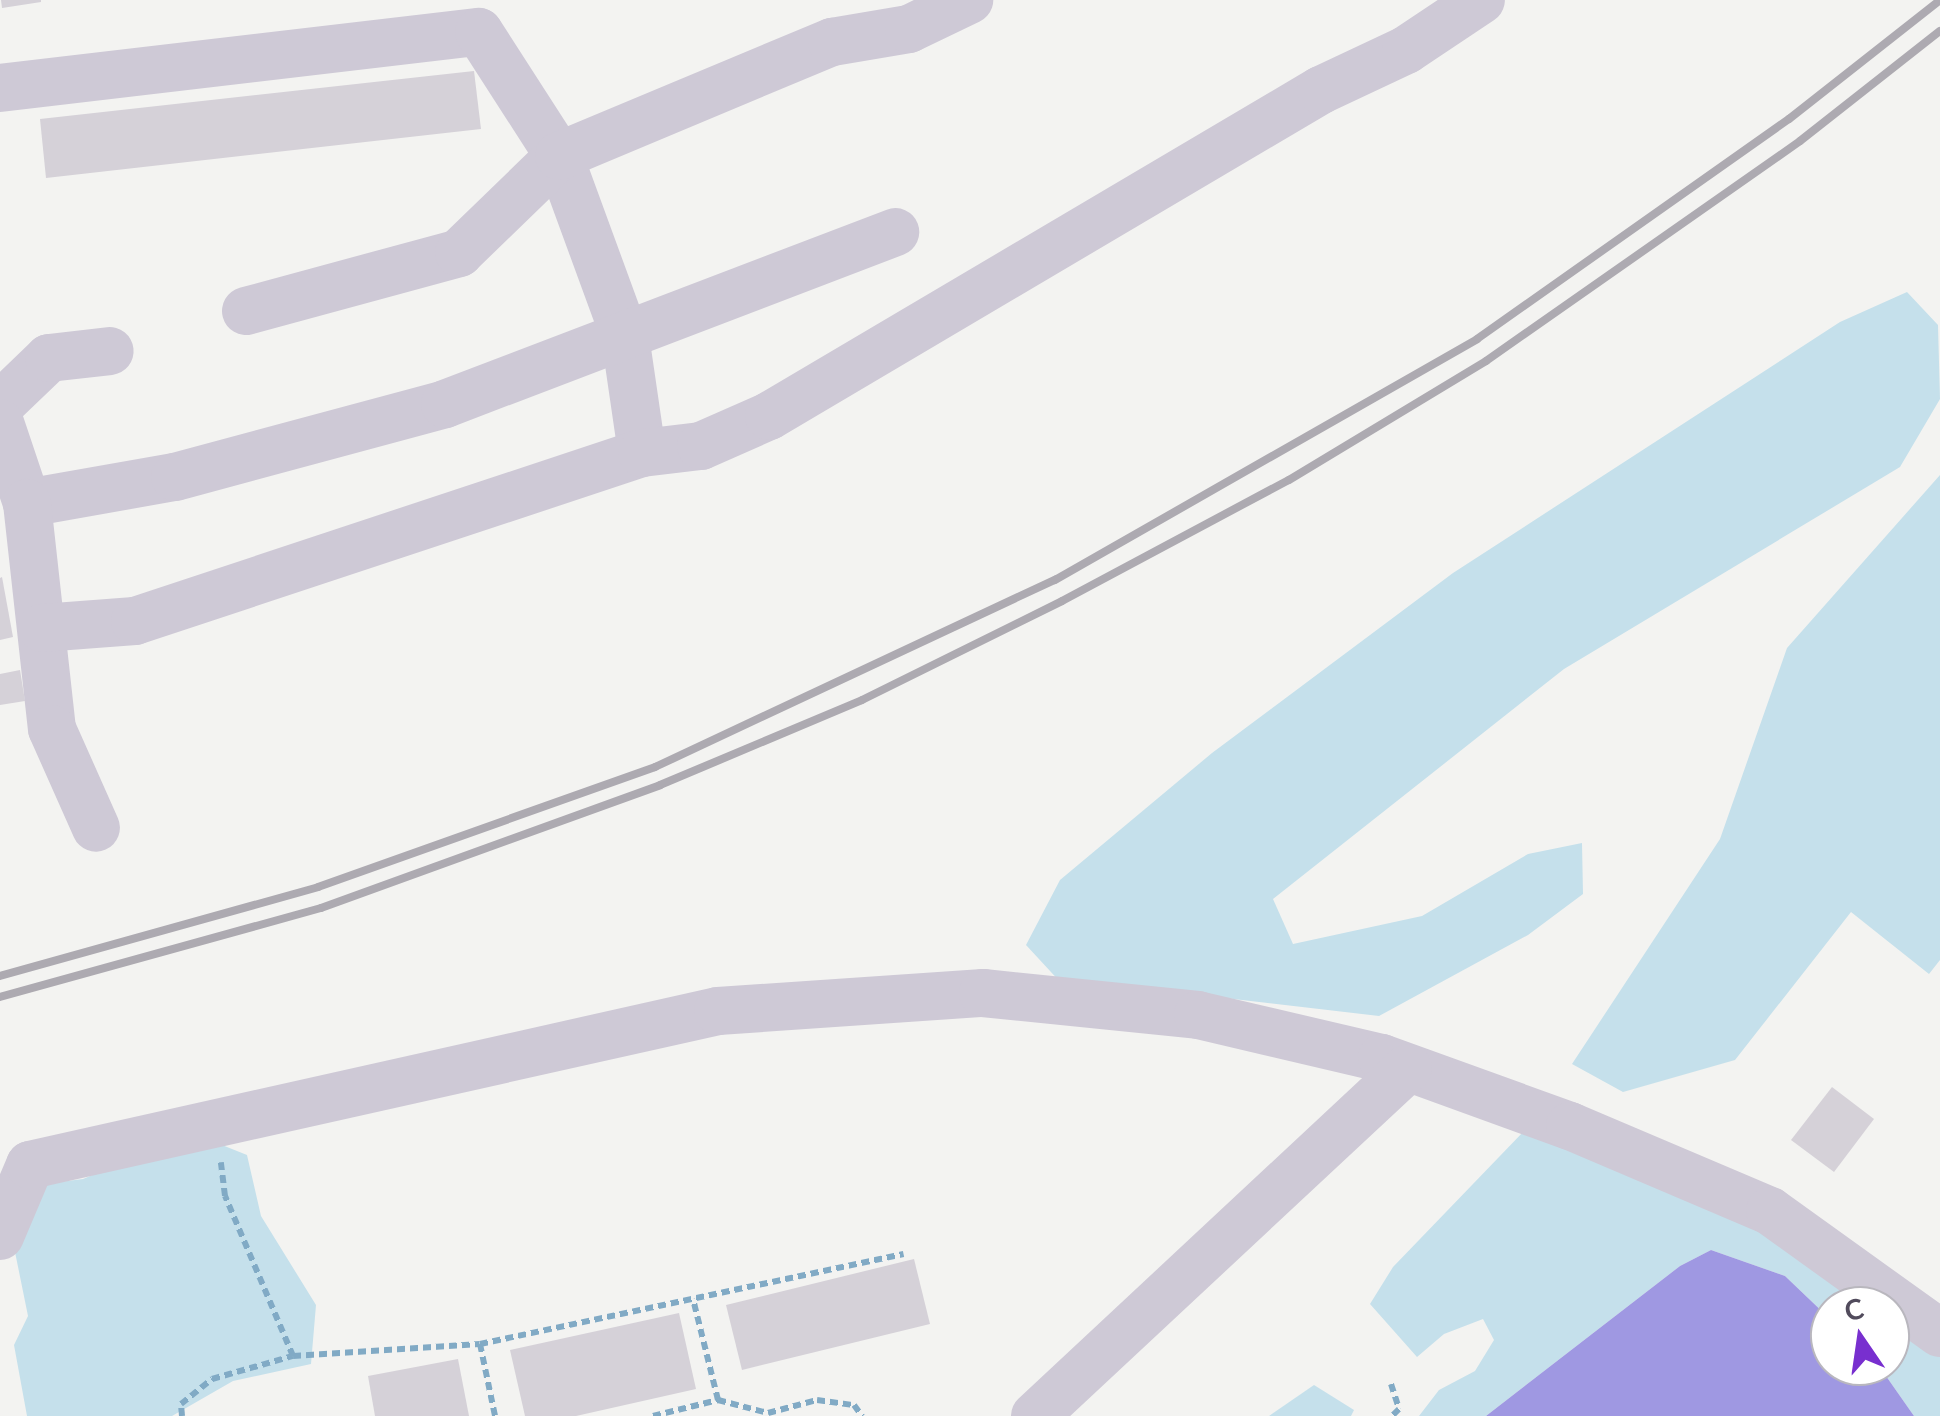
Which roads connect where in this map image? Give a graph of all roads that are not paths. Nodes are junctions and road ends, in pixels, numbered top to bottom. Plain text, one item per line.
1 (969, 0) edge
2 (1481, 0) edge
3 (0, 88) edge
4 (559, 156) junction
5 (895, 232) dead end
6 (246, 312) dead end
7 (625, 336) junction
8 (110, 351) dead end
9 (0, 405) edge
10 (0, 423) edge
11 (642, 453) junction
12 (27, 502) junction
13 (42, 628) junction
14 (96, 828) dead end
15 (1408, 1068) junction
16 (0, 1236) edge
17 (1940, 1333) edge
18 (1035, 1416) edge

1 - 4 street
2 - 11 street
3 - 4 street
4 - 6 street
4 - 7 street
5 - 7 street
7 - 11 street
7 - 12 street
8 - 9 street
10 - 12 street
11 - 13 street
12 - 13 street
13 - 14 street
15 - 16 street
15 - 17 street
15 - 18 street

